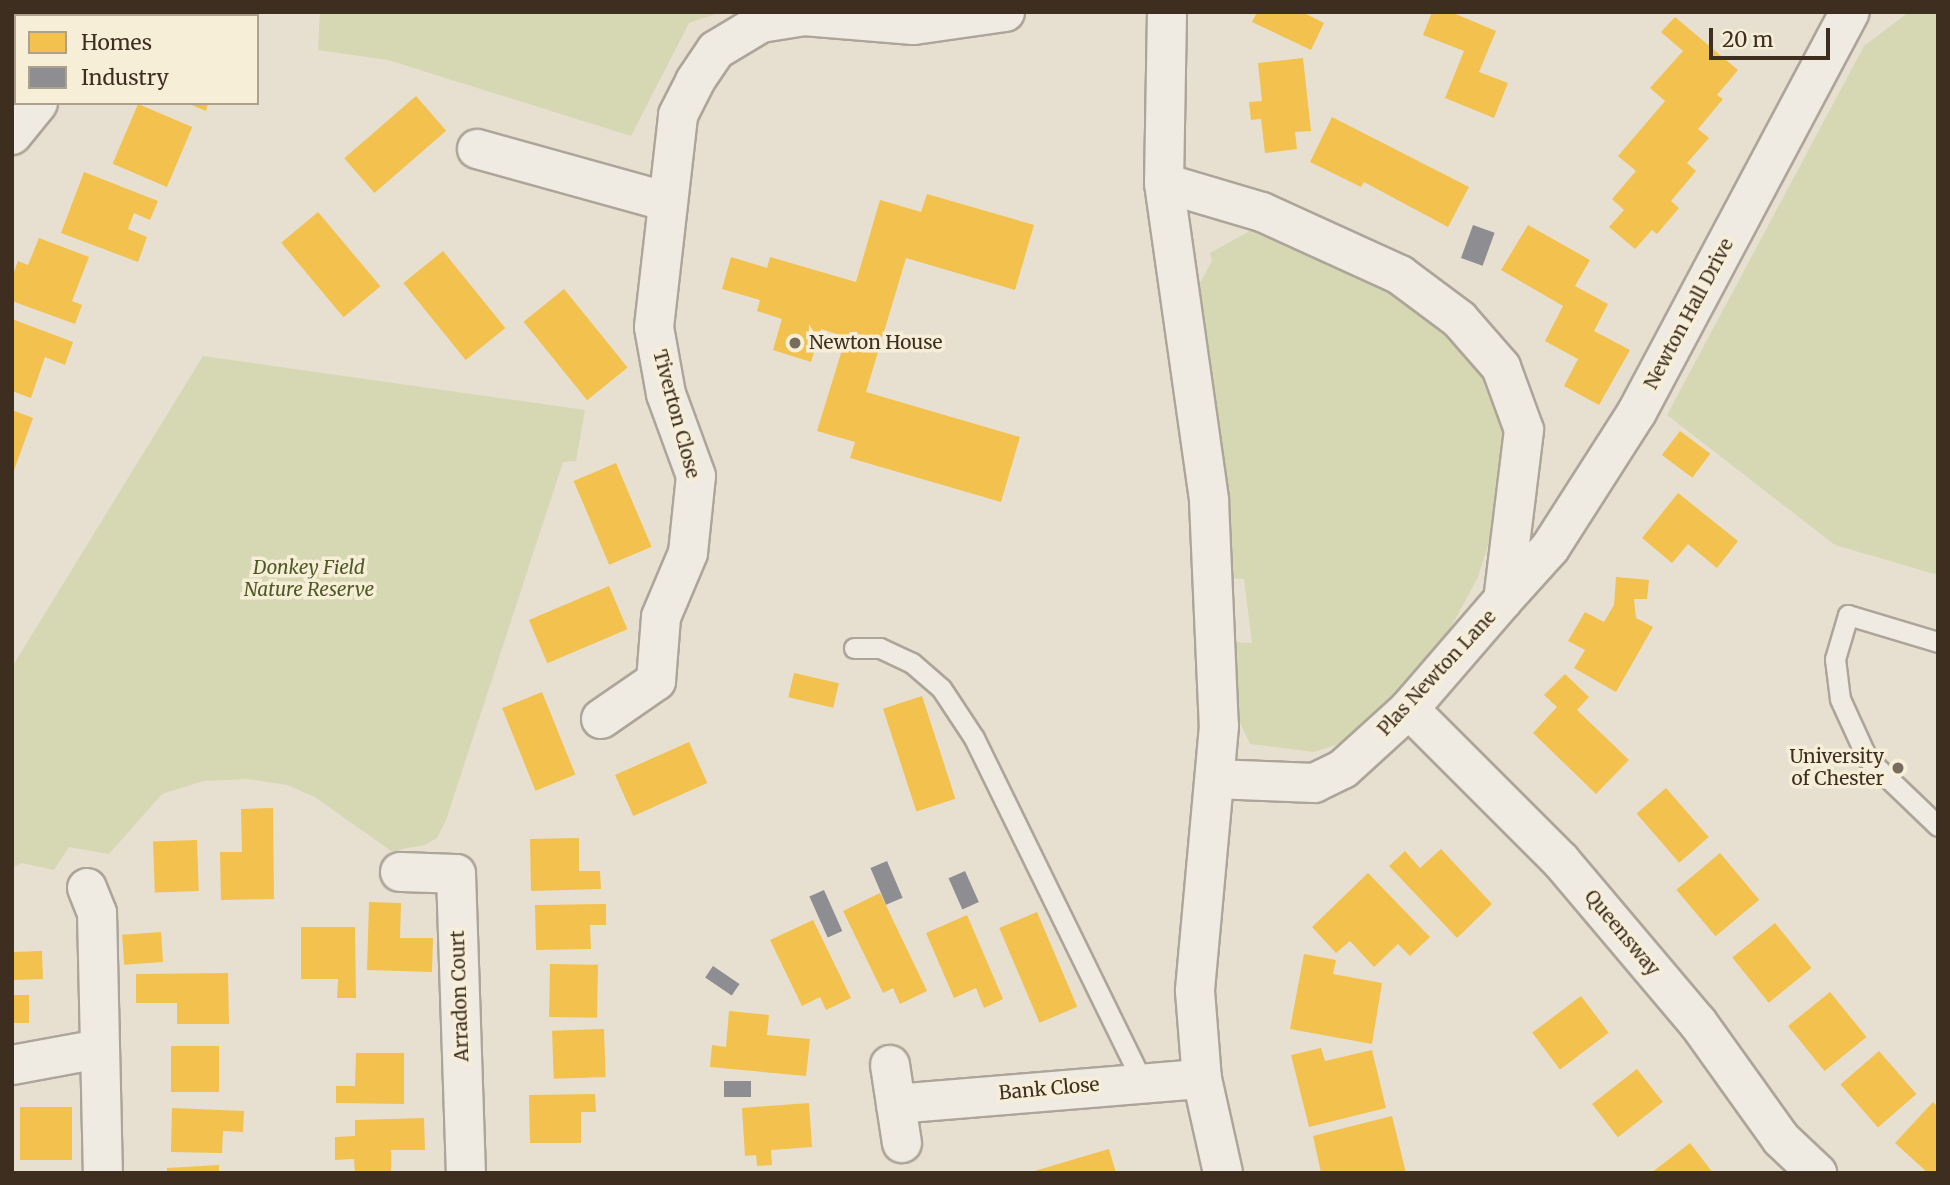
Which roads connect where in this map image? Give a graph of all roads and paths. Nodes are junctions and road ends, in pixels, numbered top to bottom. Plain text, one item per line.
1 (1005, 12) edge
2 (1167, 12) edge
3 (1850, 12) edge
4 (35, 105) edge
5 (12, 135) edge
6 (477, 149) dead end
7 (1164, 183) junction
8 (668, 202) junction
9 (1503, 600) junction
10 (1938, 642) edge
11 (854, 648) dead end
12 (1409, 709) junction
13 (601, 719) dead end
14 (1215, 779) junction
15 (1938, 826) edge
16 (400, 872) dead end
17 (87, 888) dead end
18 (100, 1049) junction
19 (12, 1065) edge
20 (890, 1065) dead end
21 (1202, 1079) junction
22 (1142, 1081) junction
23 (896, 1104) junction
24 (902, 1143) dead end
25 (103, 1173) edge
26 (466, 1173) edge
27 (1223, 1173) edge
28 (1817, 1173) edge

1 - 8 street, Tiverton Close
2 - 7 street
3 - 9 street, Newton Hall Drive
4 - 5 street
6 - 8 street
7 - 9 street, Plas Newton Lane
7 - 14 street
8 - 13 street, Tiverton Close
9 - 12 street, Plas Newton Lane
10 - 15 lane
11 - 22 lane
12 - 14 street, Plas Newton Lane
12 - 28 street, Queensway
14 - 21 street
16 - 26 street, Arradon Court
17 - 18 street
18 - 19 street
18 - 25 street
20 - 23 street
21 - 22 street, Bank Close
21 - 27 street
22 - 23 street, Bank Close
23 - 24 street

